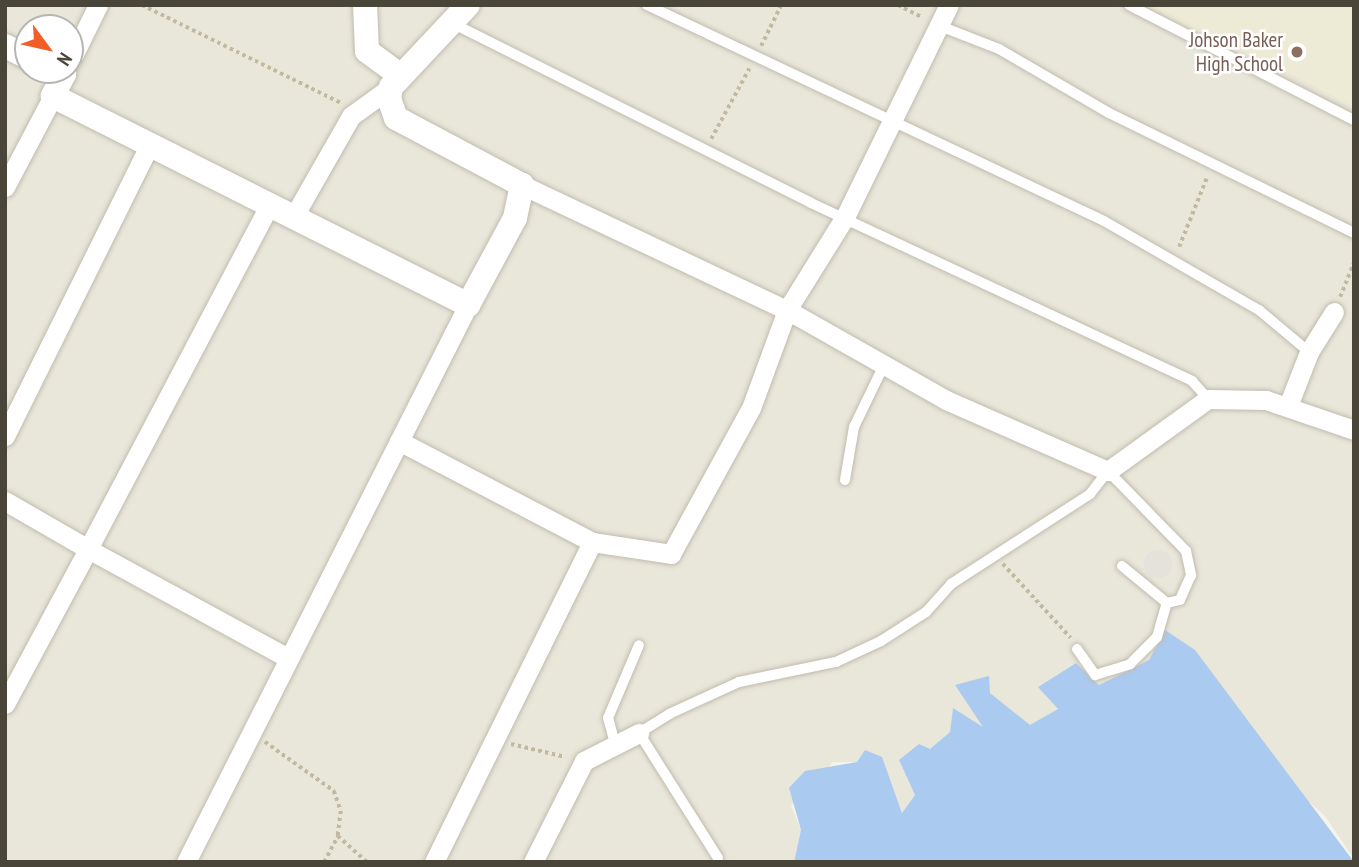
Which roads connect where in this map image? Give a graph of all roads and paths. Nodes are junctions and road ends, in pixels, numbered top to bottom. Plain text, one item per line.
1 (98, 5) edge
2 (142, 5) edge
3 (365, 5) edge
4 (647, 5) edge
5 (780, 5) edge
6 (898, 5) edge
7 (949, 5) edge
8 (1129, 5) edge
9 (460, 14) edge
10 (940, 26) junction
11 (84, 32) edge
12 (755, 57) junction
13 (396, 81) junction
14 (57, 84) edge
15 (74, 84) edge
16 (358, 111) junction
17 (1354, 120) edge
18 (894, 123) junction
19 (149, 146) junction
20 (705, 150) junction
21 (1214, 161) junction
22 (522, 185) junction
23 (5, 187) edge
24 (270, 204) junction
25 (294, 216) junction
26 (845, 217) junction
27 (1354, 233) edge
28 (1173, 262) junction
29 (1354, 262) edge
30 (468, 305) junction
31 (787, 310) junction
32 (1334, 312) joint
33 (1309, 352) junction
34 (885, 362) junction
35 (1208, 399) junction
36 (1288, 406) junction
37 (1354, 430) edge
38 (5, 436) edge
39 (399, 441) junction
40 (1108, 471) junction
41 (845, 480) dead end
42 (5, 501) edge
43 (592, 542) junction
44 (88, 549) junction
45 (996, 556) junction
46 (1122, 566) dead end
47 (1167, 603) junction
48 (639, 645) dead end
49 (1077, 649) joint
50 (286, 657) junction
51 (5, 704) edge
52 (252, 727) junction
53 (639, 733) junction
54 (614, 740) junction
55 (495, 741) junction
56 (584, 761) junction
57 (338, 836) junction
58 (718, 858) dead end
59 (186, 862) edge
60 (324, 862) edge
61 (367, 862) edge
62 (434, 862) edge
63 (533, 862) edge

1 - 11 street
2 - 16 path
3 - 13 street
4 - 12 lane
5 - 12 path
6 - 10 path
7 - 10 street
8 - 17 lane
9 - 13 street
9 - 20 lane
10 - 18 street
10 - 21 lane
12 - 18 lane
12 - 20 path
13 - 16 street
13 - 22 street
14 - 23 street
15 - 19 street
16 - 25 street
18 - 26 street
18 - 28 lane
19 - 24 street
19 - 38 street
20 - 26 lane
21 - 27 lane
21 - 28 path
22 - 30 street
22 - 31 street
24 - 25 street
24 - 44 street
25 - 30 street
26 - 31 street
26 - 35 lane
28 - 33 lane
29 - 32 path
30 - 39 street
31 - 34 street
31 - 43 street
32 - 33 street
33 - 36 street
34 - 40 street
34 - 41 lane
35 - 36 street
35 - 40 street
36 - 37 street
39 - 43 street
39 - 50 street
40 - 45 lane
40 - 47 lane
42 - 44 street
43 - 55 street
44 - 50 street
44 - 51 street
45 - 49 path
45 - 53 lane
46 - 47 lane
47 - 49 lane
48 - 54 lane
50 - 52 street
52 - 57 path
52 - 59 street
53 - 54 street
53 - 58 lane
54 - 56 street
55 - 56 path
55 - 62 street
56 - 63 street
57 - 60 path
57 - 61 path

